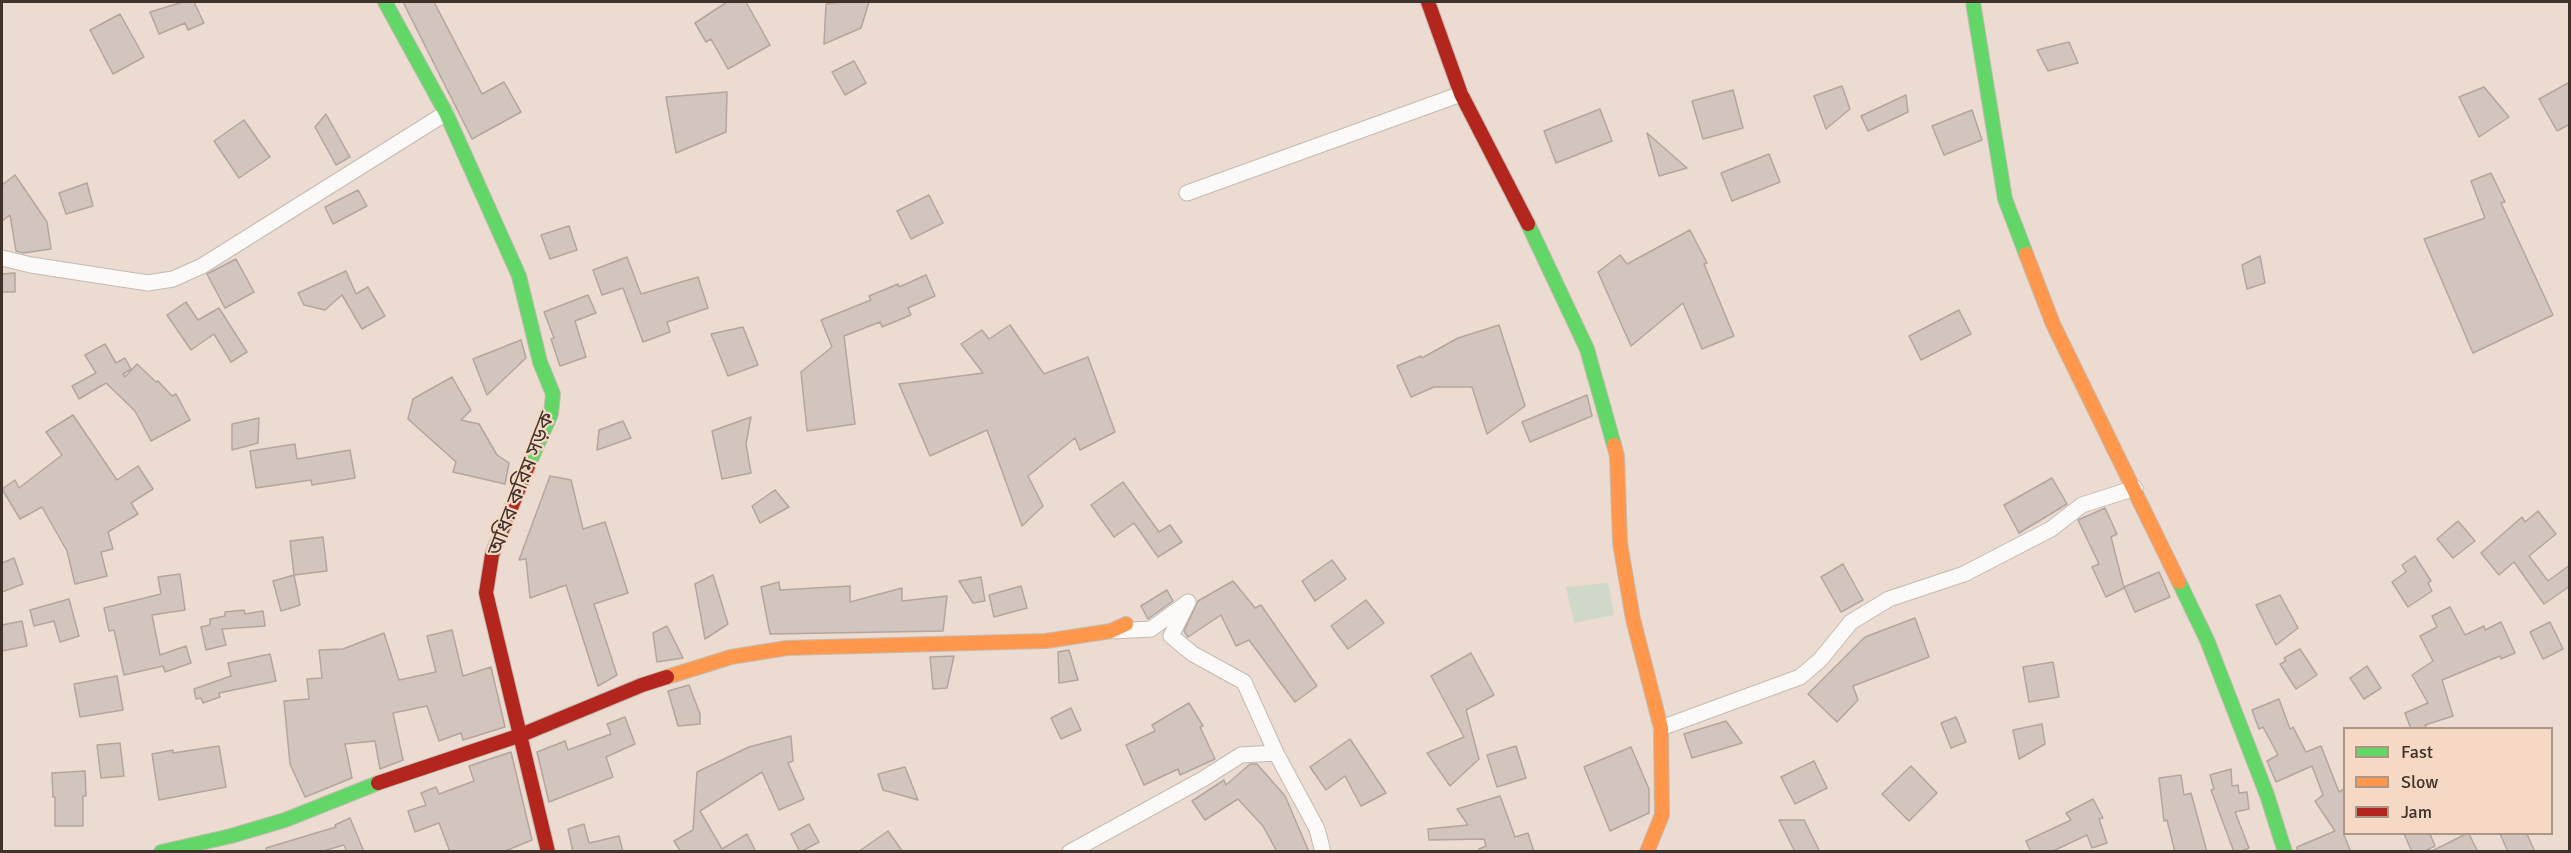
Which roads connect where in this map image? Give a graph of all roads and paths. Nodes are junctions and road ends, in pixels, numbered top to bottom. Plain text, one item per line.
1 (386, 2) edge
2 (1428, 2) edge
3 (1973, 2) edge
4 (1461, 94) junction
5 (446, 113) junction
6 (1187, 193) dead end
7 (2, 258) edge
8 (2135, 488) junction
9 (1126, 624) dead end
10 (1111, 631) junction
11 (1661, 728) junction
12 (521, 735) junction
13 (1276, 753) junction
14 (161, 852) edge
15 (548, 852) edge
16 (1070, 852) edge
17 (1323, 852) edge
18 (1647, 852) edge
19 (2285, 852) edge

1 - 5 street, অধির করিম সড়ক
2 - 4 street
3 - 8 street
4 - 6 street
4 - 11 street
5 - 7 street
5 - 12 street, অধির করিম সড়ক
8 - 11 street
8 - 19 street
9 - 10 street
10 - 12 street
10 - 13 street
11 - 18 street
12 - 14 street
12 - 15 street, অধির করিম সড়ক
13 - 16 street
13 - 17 street

